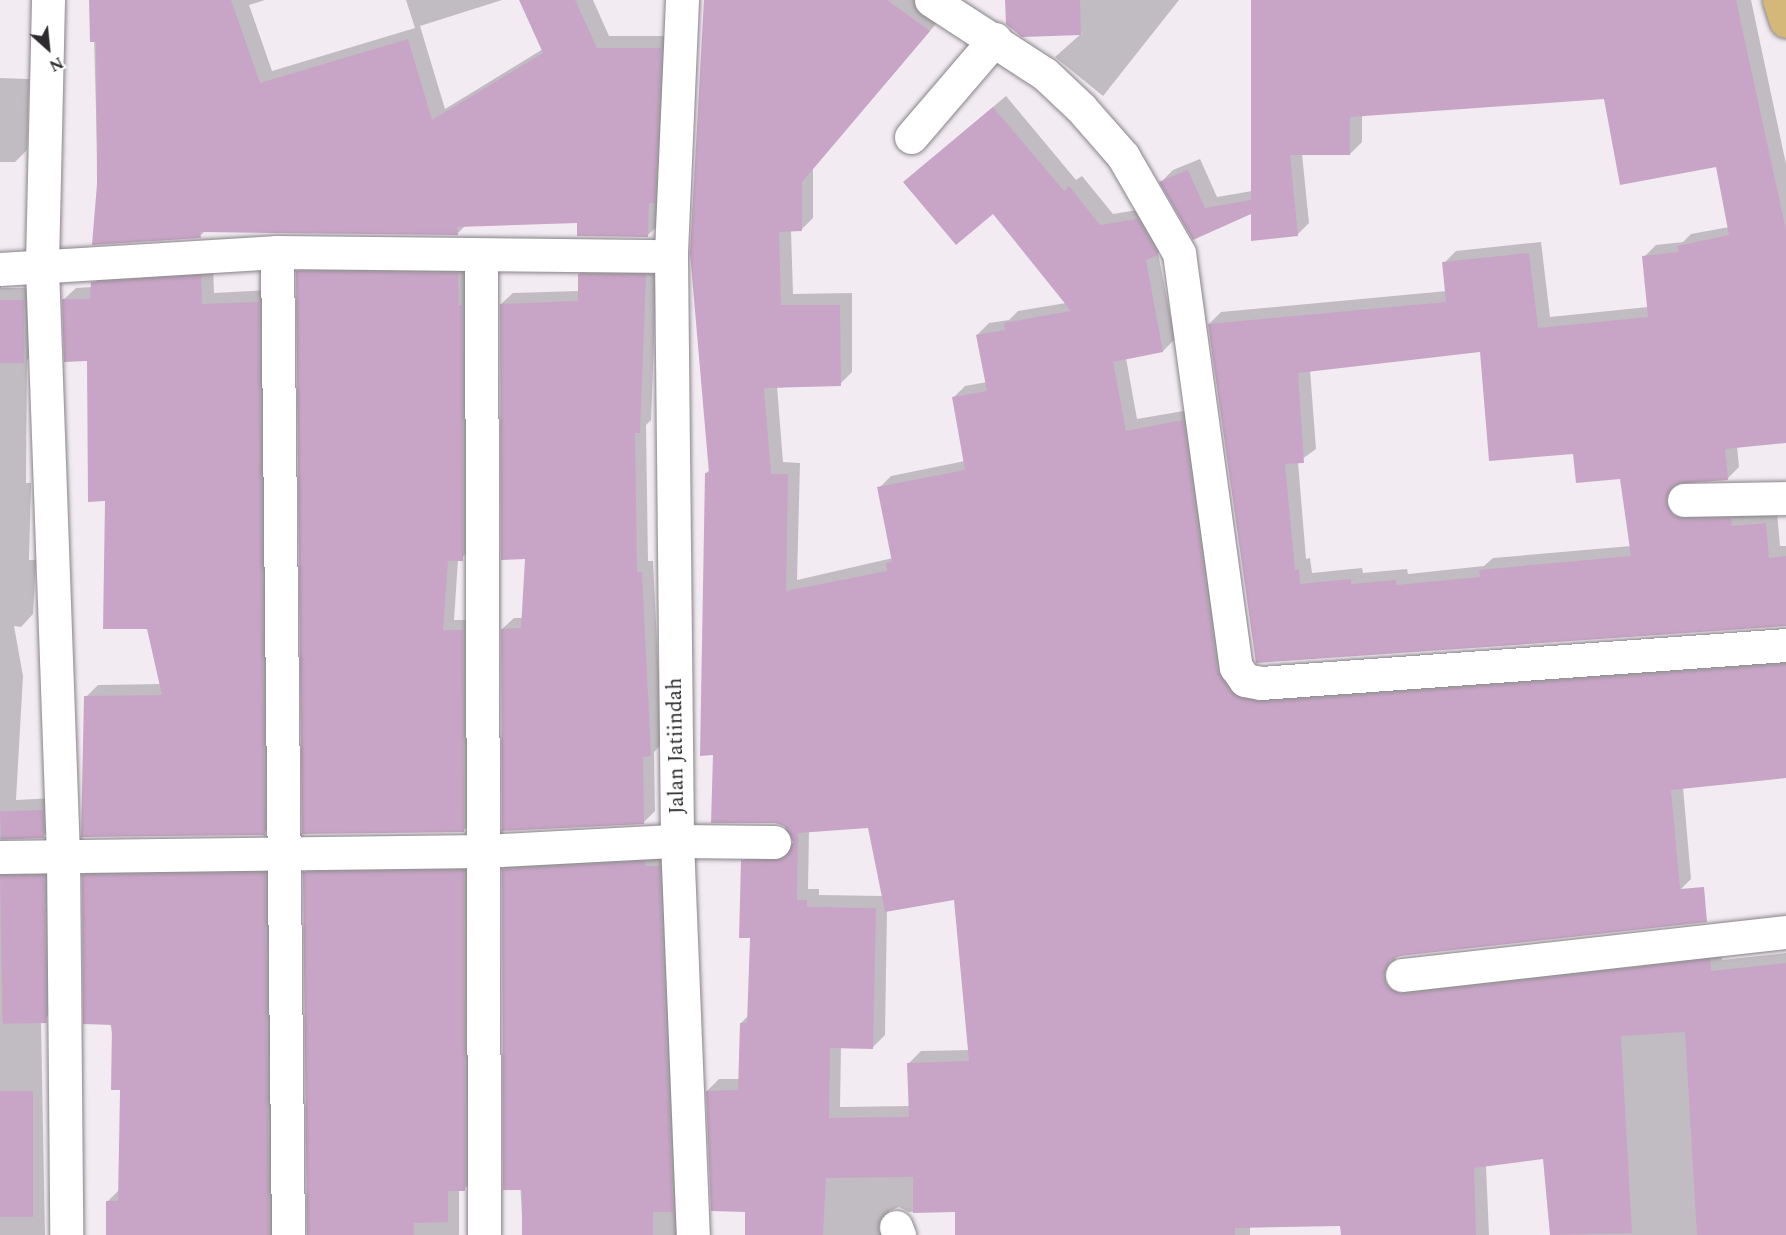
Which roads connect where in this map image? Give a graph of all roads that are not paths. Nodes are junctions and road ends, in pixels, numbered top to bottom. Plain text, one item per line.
1 (48, 0) edge
2 (682, 0) edge
3 (931, 0) edge
4 (1779, 0) edge
5 (1786, 21) edge
6 (995, 39) junction
7 (911, 137) dead end
8 (277, 252) junction
9 (481, 256) junction
10 (671, 256) junction
11 (42, 268) junction
12 (0, 269) edge
13 (1786, 498) edge
14 (1684, 500) dead end
15 (1786, 645) edge
16 (677, 842) junction
17 (774, 842) dead end
18 (483, 851) junction
19 (285, 854) junction
20 (63, 856) junction
21 (0, 857) edge
22 (1786, 932) edge
23 (1402, 975) dead end
24 (66, 1235) edge
25 (288, 1235) edge
26 (484, 1235) edge
27 (693, 1235) edge

1 - 11 street
2 - 10 street, Jalan Jatiindah
3 - 6 street
4 - 5 main road
6 - 7 street
6 - 15 street
8 - 9 street
8 - 11 street
8 - 19 street
9 - 10 street
9 - 18 street
10 - 16 street, Jalan Jatiindah
11 - 12 street
11 - 20 street
13 - 14 street
16 - 17 street
16 - 18 street
16 - 27 street, Jalan Jatiindah
18 - 19 street
18 - 26 street
19 - 20 street
19 - 25 street
20 - 21 street
20 - 24 street
22 - 23 street

